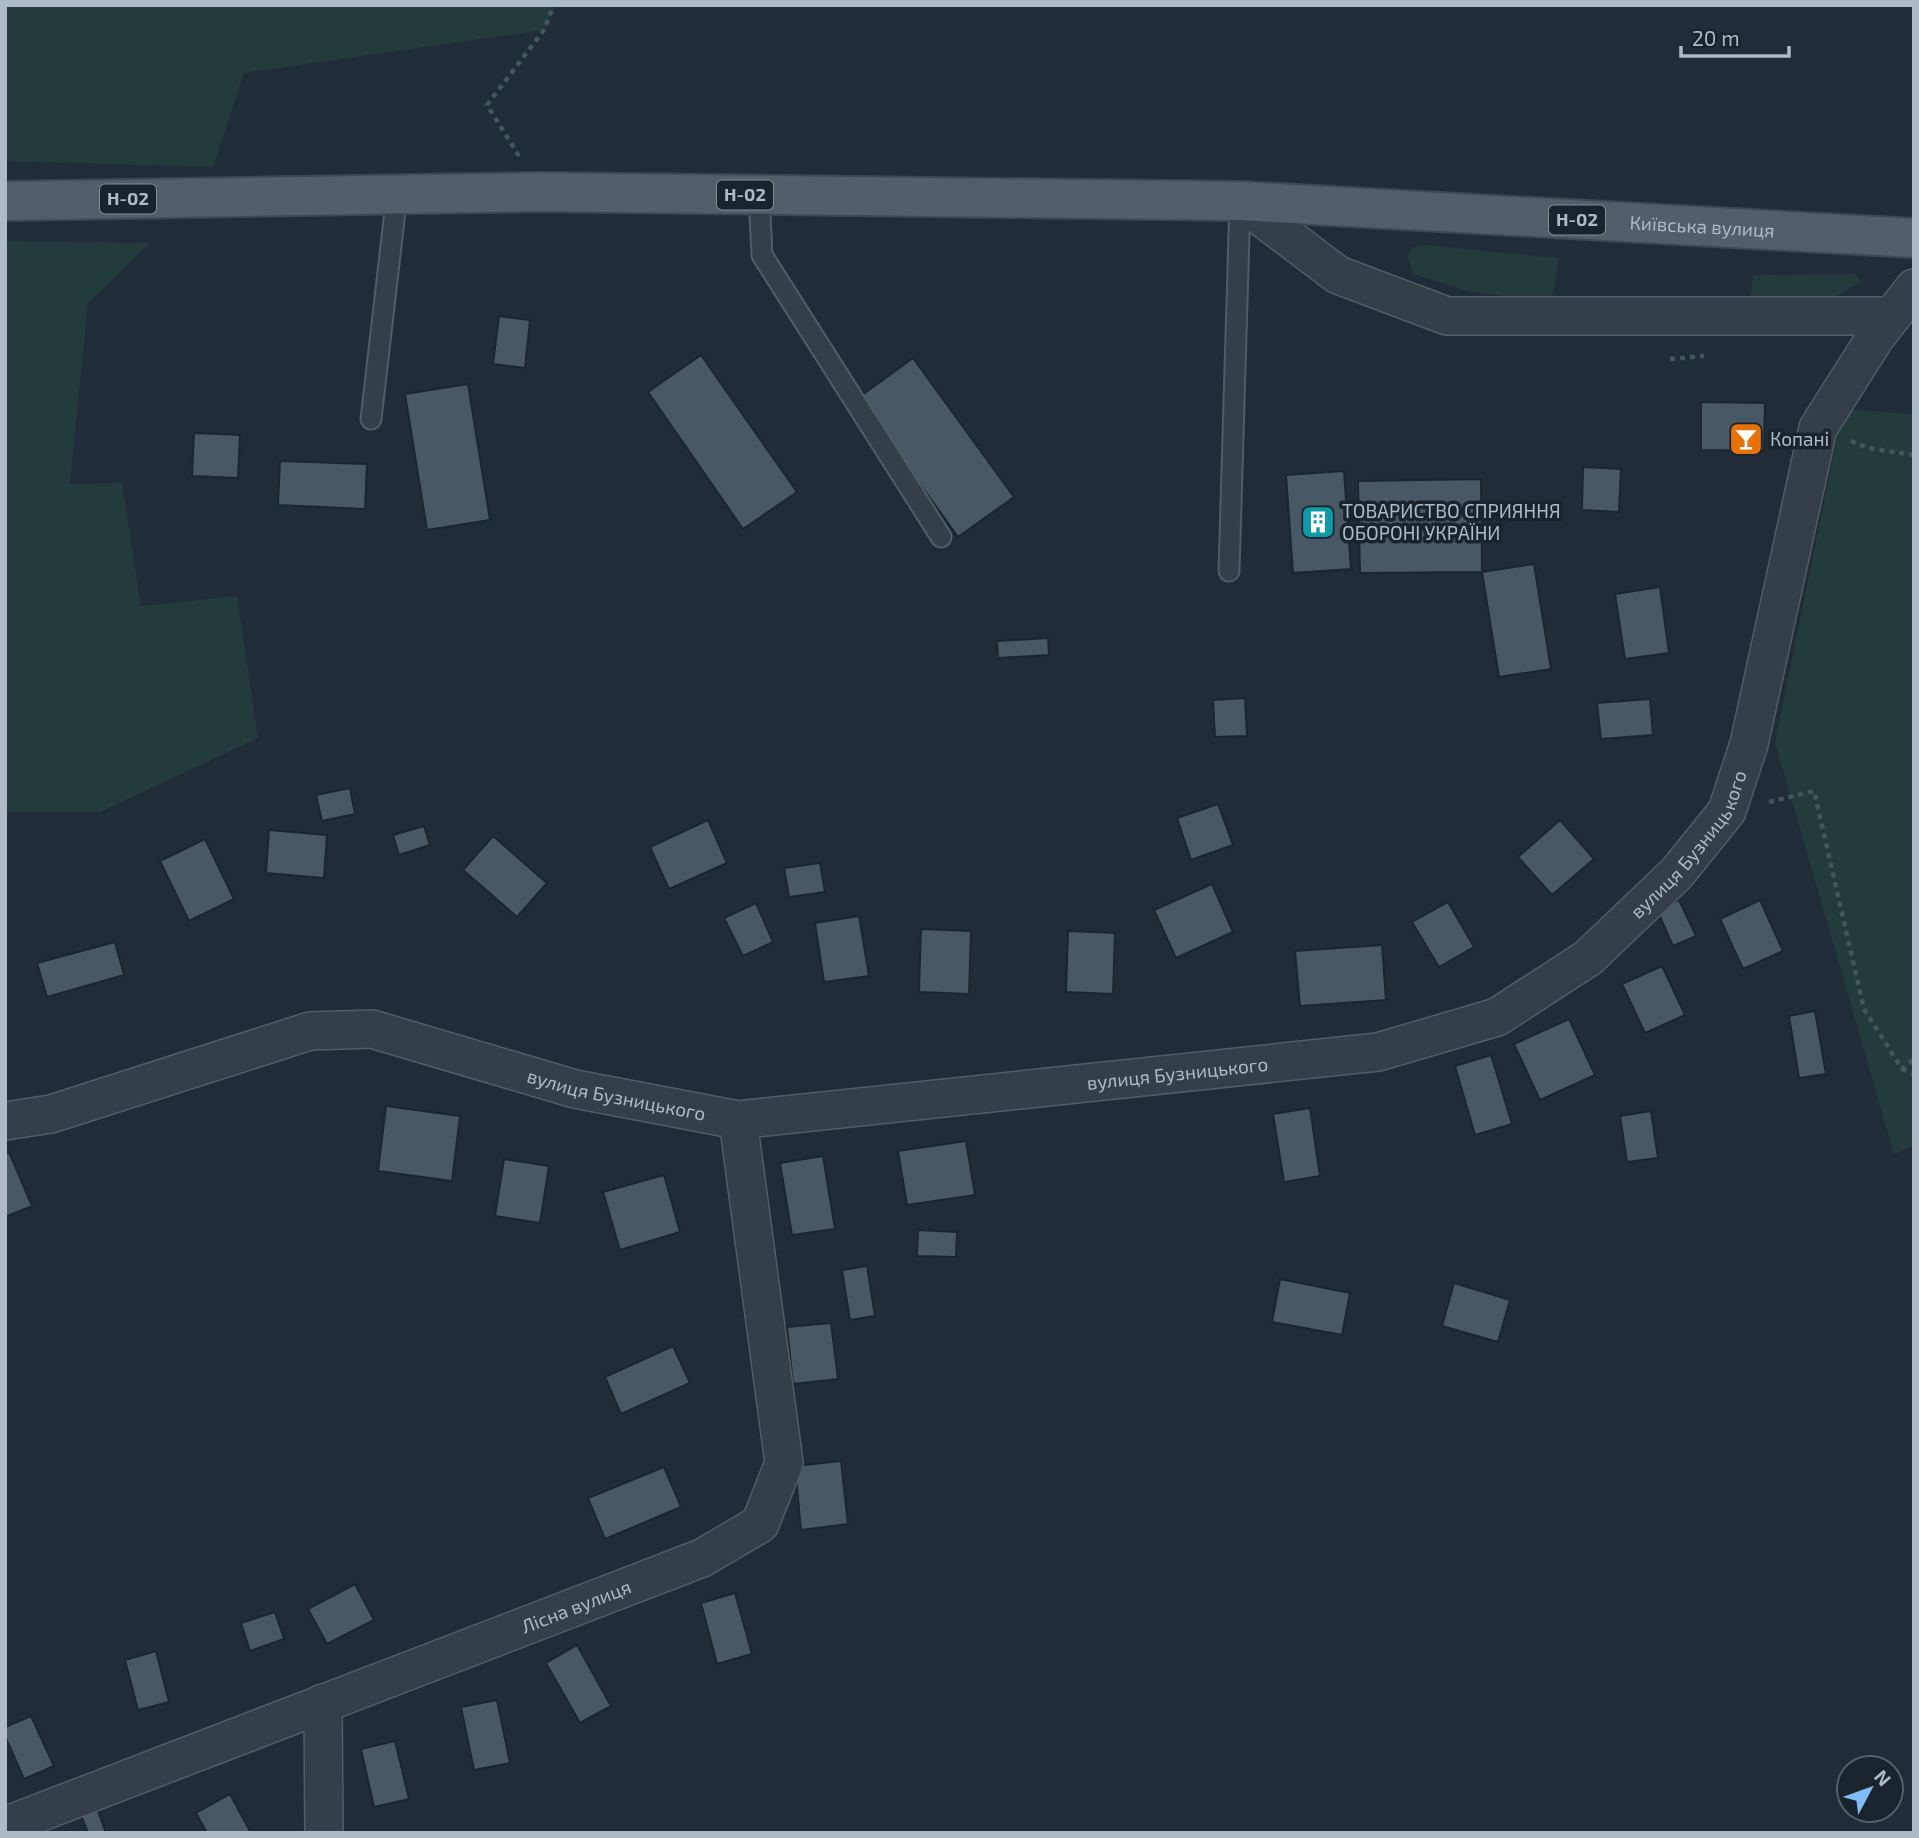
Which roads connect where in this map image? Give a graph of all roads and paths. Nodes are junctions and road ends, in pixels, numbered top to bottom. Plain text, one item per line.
1 (554, 5) edge
2 (542, 192) junction
3 (397, 194) junction
4 (759, 195) junction
5 (5, 201) edge
6 (1240, 201) junction
7 (1914, 238) edge
8 (1903, 302) edge
9 (372, 419) dead end
10 (1818, 428) junction
11 (1914, 455) edge
12 (941, 537) dead end
13 (1229, 571) dead end
14 (1727, 811) junction
15 (1914, 1059) edge
16 (1902, 1069) junction
17 (1914, 1074) edge
18 (738, 1120) junction
19 (5, 1121) edge
20 (323, 1703) junction
21 (5, 1826) edge
22 (324, 1833) edge

1 - 2 path
2 - 3 main road, Н-02
2 - 4 main road, Н-02
3 - 5 main road, Н-02
3 - 9 lane
4 - 6 main road, Н-02
4 - 12 lane
6 - 7 main road, Київська вулиця / Н-02
6 - 8 street
6 - 13 lane
8 - 10 street, вулиця Бузницького
10 - 11 path
10 - 14 street, вулиця Бузницького
14 - 16 path
14 - 18 street, вулиця Бузницького
15 - 16 path
16 - 17 path
18 - 19 street, вулиця Бузницького
18 - 20 street, Лісна вулиця
20 - 21 street, Лісна вулиця
20 - 22 street

